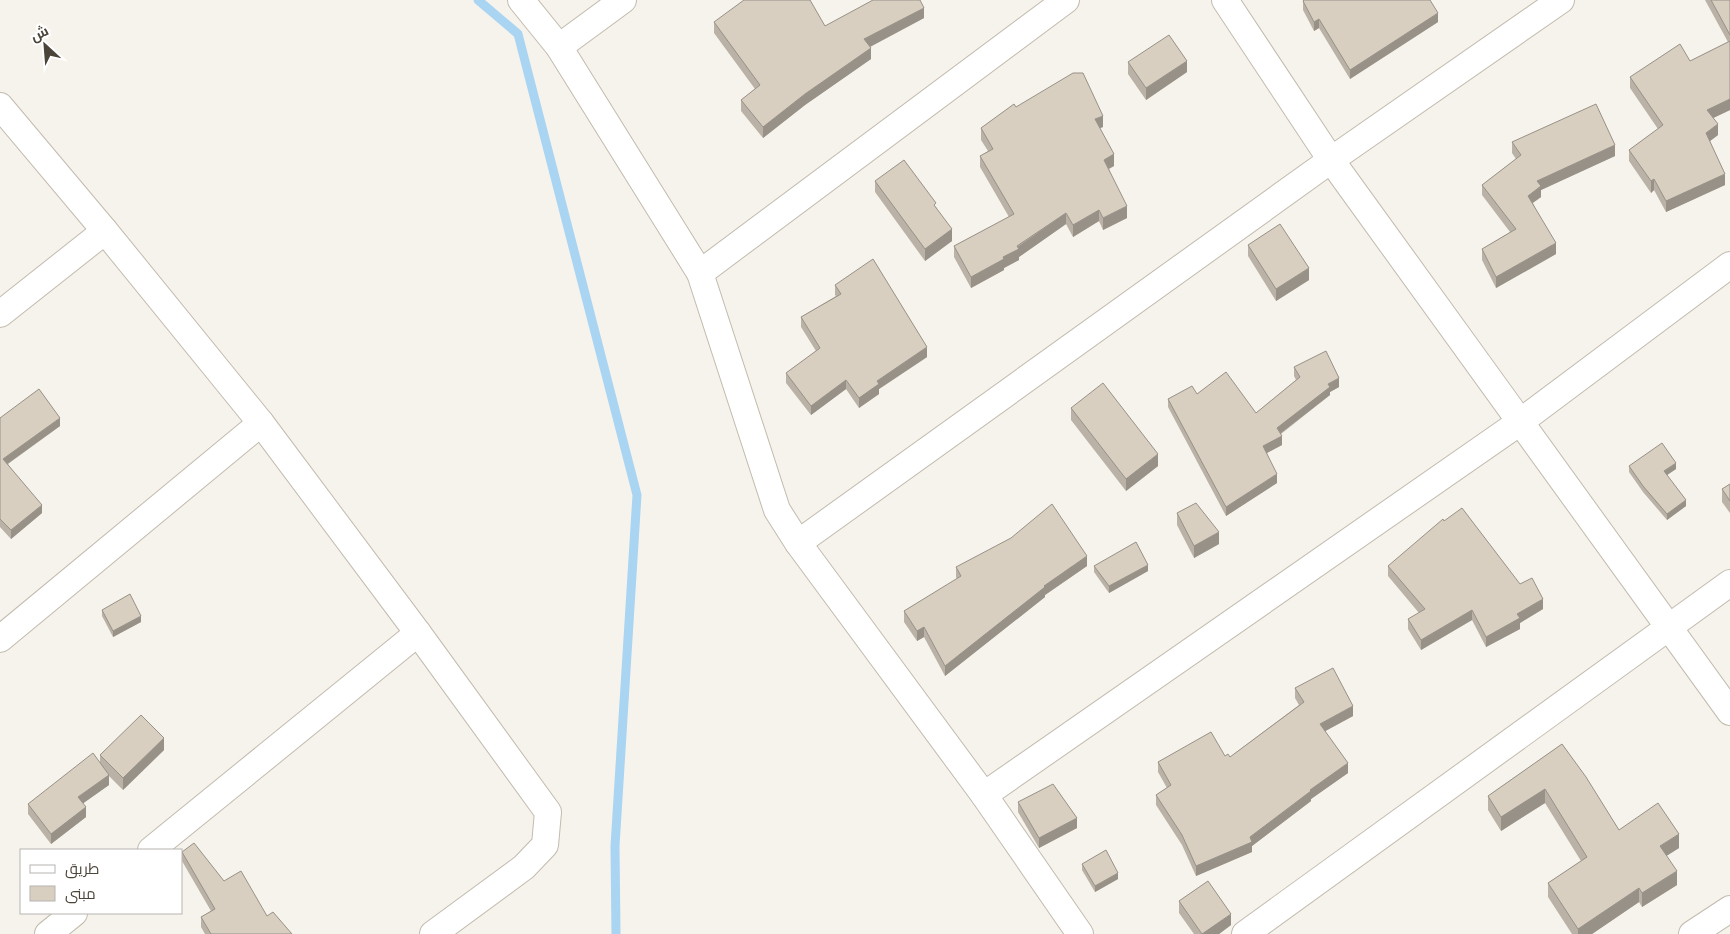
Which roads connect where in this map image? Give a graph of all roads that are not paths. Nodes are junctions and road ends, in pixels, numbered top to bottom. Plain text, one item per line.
1 (521, 0) edge
2 (623, 0) edge
3 (1066, 0) edge
4 (1225, 0) edge
5 (1561, 0) edge
6 (559, 47) junction
7 (0, 106) edge
8 (1331, 160) junction
9 (105, 231) junction
10 (1730, 265) edge
11 (700, 273) junction
12 (0, 314) edge
13 (1520, 422) junction
14 (261, 423) junction
15 (798, 543) junction
16 (1730, 583) edge
17 (1668, 627) junction
18 (418, 633) junction
19 (0, 638) edge
20 (1730, 712) edge
21 (984, 795) junction
22 (152, 849) edge
23 (1730, 909) edge
24 (73, 914) edge
25 (48, 934) edge
26 (433, 934) edge
27 (1080, 934) edge
28 (1245, 934) edge
29 (1692, 934) edge

1 - 6 street
2 - 6 street
3 - 11 street
4 - 8 street
5 - 8 street
6 - 11 street
7 - 9 street
8 - 13 street
8 - 15 street
9 - 12 street
9 - 14 street
10 - 13 street
11 - 15 street
13 - 17 street
13 - 21 street
14 - 18 street
14 - 19 street
15 - 21 street
16 - 17 street
17 - 20 street
17 - 28 street
18 - 22 street
18 - 26 street
21 - 27 street
23 - 29 street
24 - 25 street

